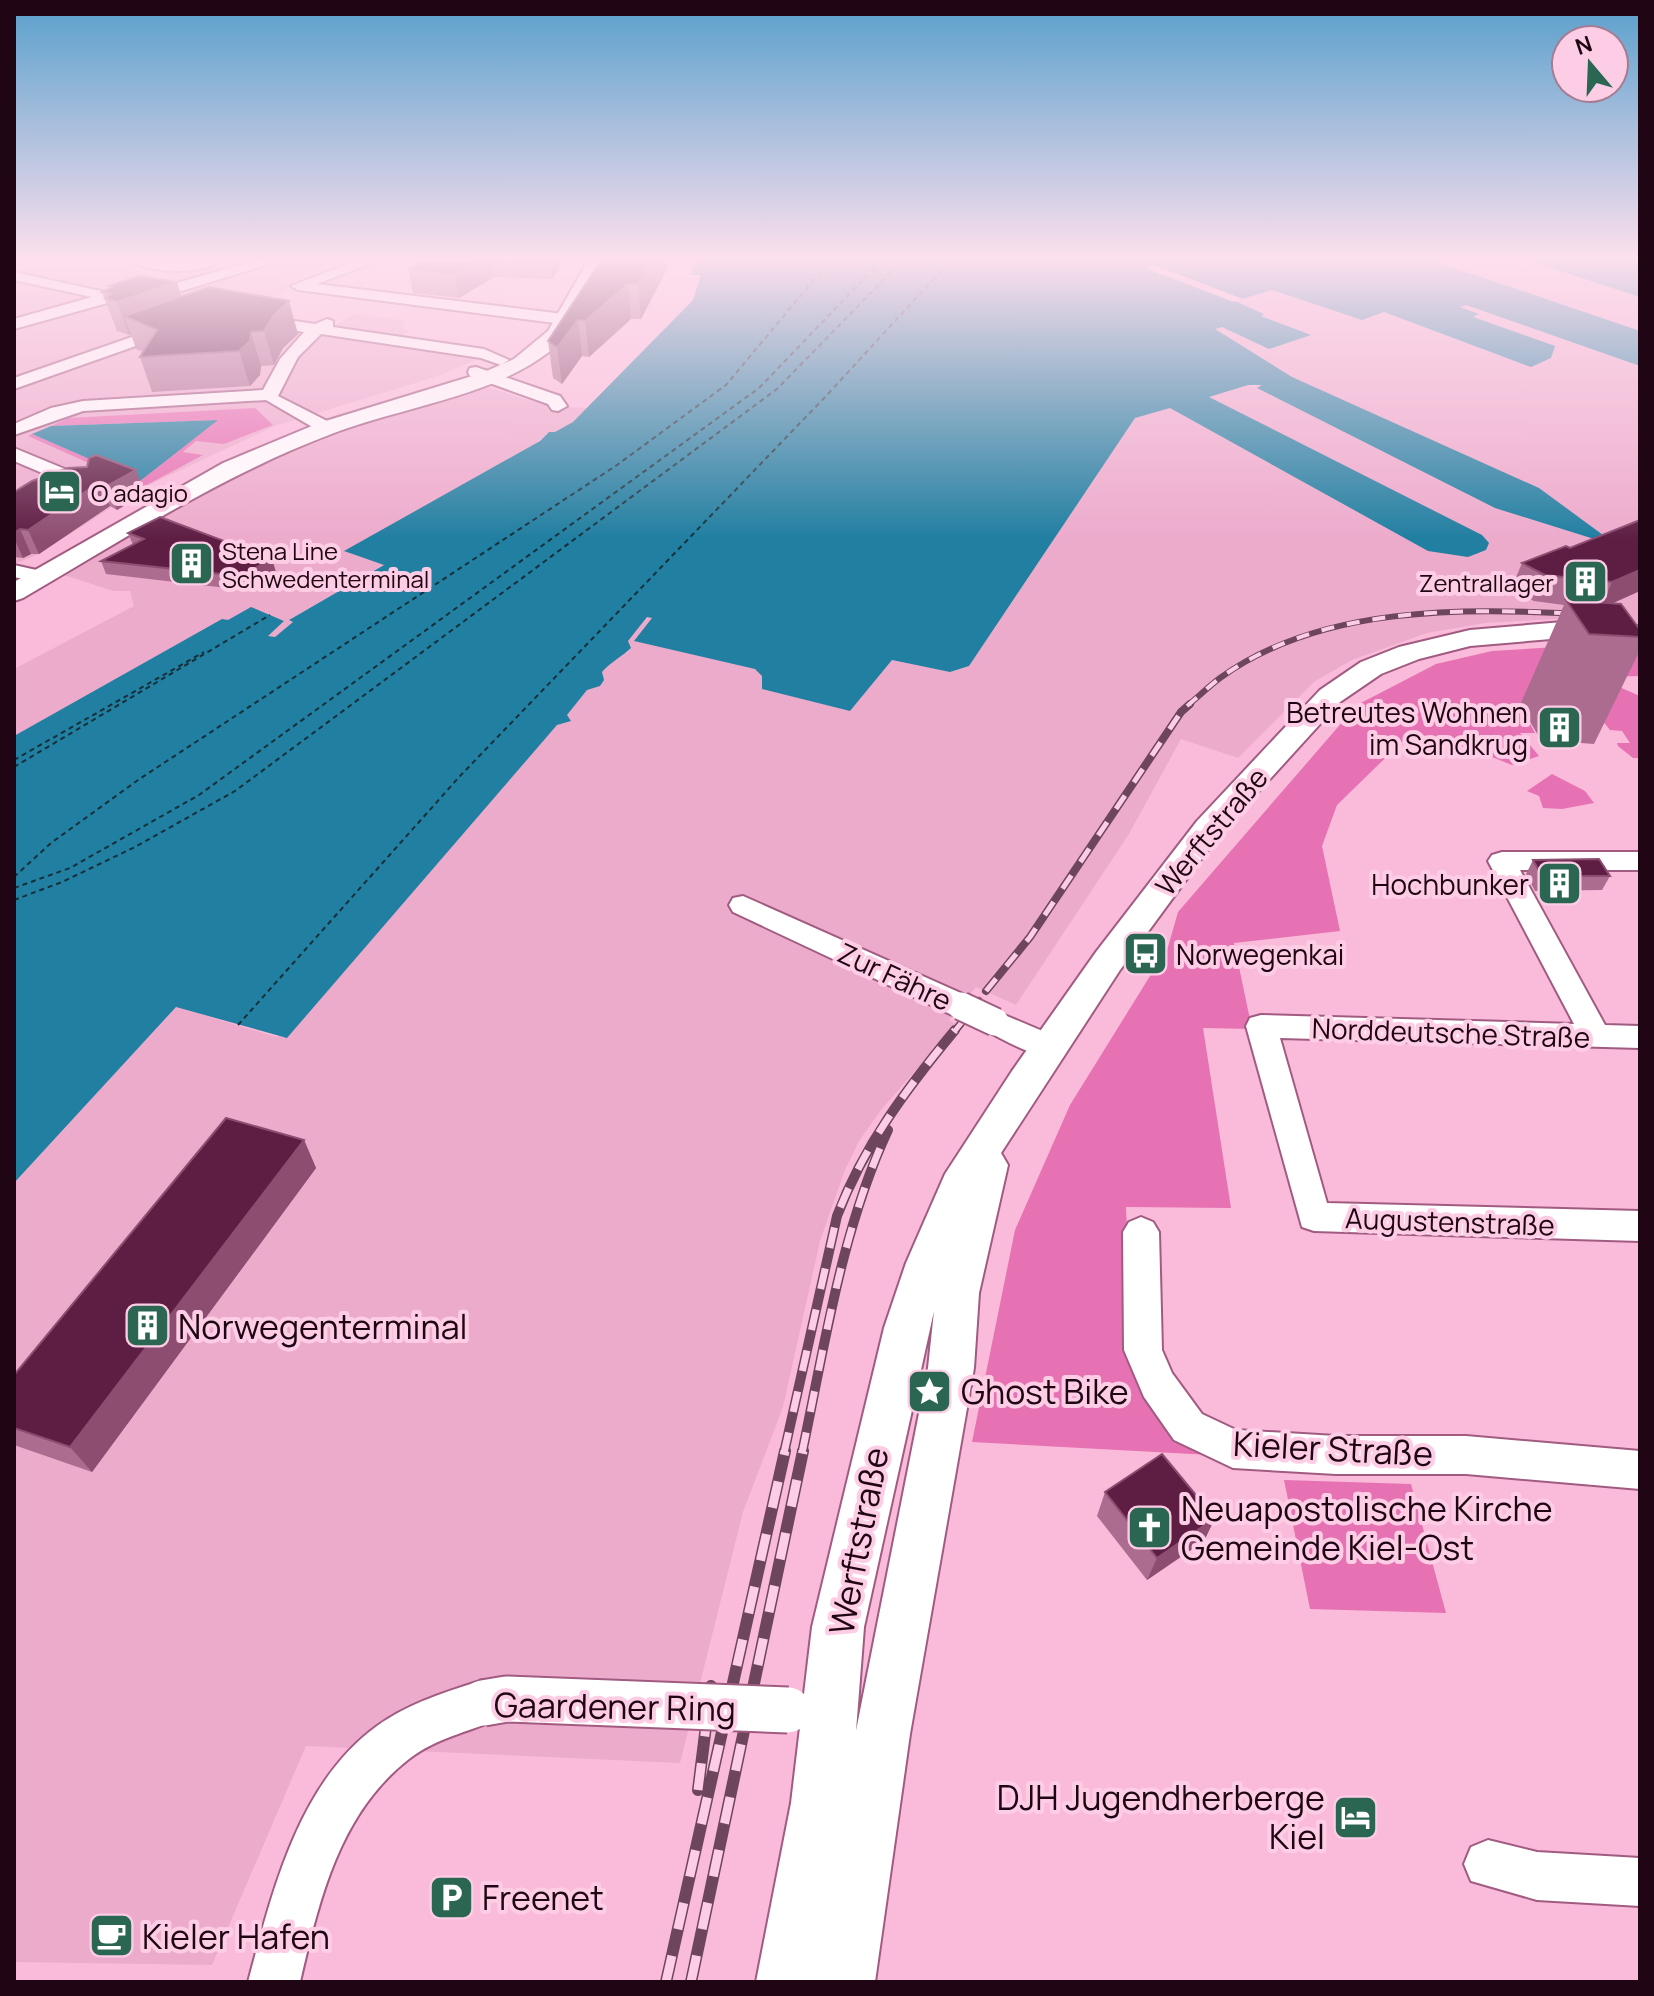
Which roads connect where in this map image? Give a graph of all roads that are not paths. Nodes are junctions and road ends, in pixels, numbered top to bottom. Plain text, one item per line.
1 (95, 352) edge
2 (292, 352) edge
3 (472, 352) edge
4 (538, 352) edge
5 (14, 365) edge
6 (489, 370) junction
7 (42, 374) junction
8 (14, 384) edge
9 (272, 398) junction
10 (558, 406) dead end
11 (321, 425) junction
12 (14, 430) edge
13 (14, 454) edge
14 (87, 485) edge
15 (21, 578) edge
16 (1640, 634) edge
17 (1640, 861) edge
18 (743, 905) dead end
19 (1261, 1026) joint
20 (1596, 1036) junction
21 (1640, 1037) edge
22 (1048, 1046) junction
23 (1000, 1122) junction
24 (1640, 1226) edge
25 (1141, 1232) dead end
26 (1640, 1470) edge
27 (810, 1712) junction
28 (1488, 1864) dead end
29 (1640, 1882) edge
30 (276, 1974) edge
31 (787, 1982) edge
32 (844, 1982) edge

1 - 7 street
2 - 9 street
3 - 6 street
4 - 6 main road
5 - 7 street
6 - 10 street
6 - 11 main road
7 - 8 street
9 - 11 street
9 - 12 street
11 - 15 main road
13 - 14 street
16 - 22 main road, Werftstraße
17 - 20 street
18 - 22 street, Zur Fähre, bridge
19 - 20 street, Norddeutsche Straße
19 - 24 street, Augustenstraße
20 - 21 street, Norddeutsche Straße
22 - 23 main road, Werftstraße
23 - 27 main road, Werftstraße
23 - 32 main road, Werftstraße
25 - 26 street, Kieler Straße
27 - 30 street, Gaardener Ring, bridge
27 - 31 main road, Werftstraße
28 - 29 street

